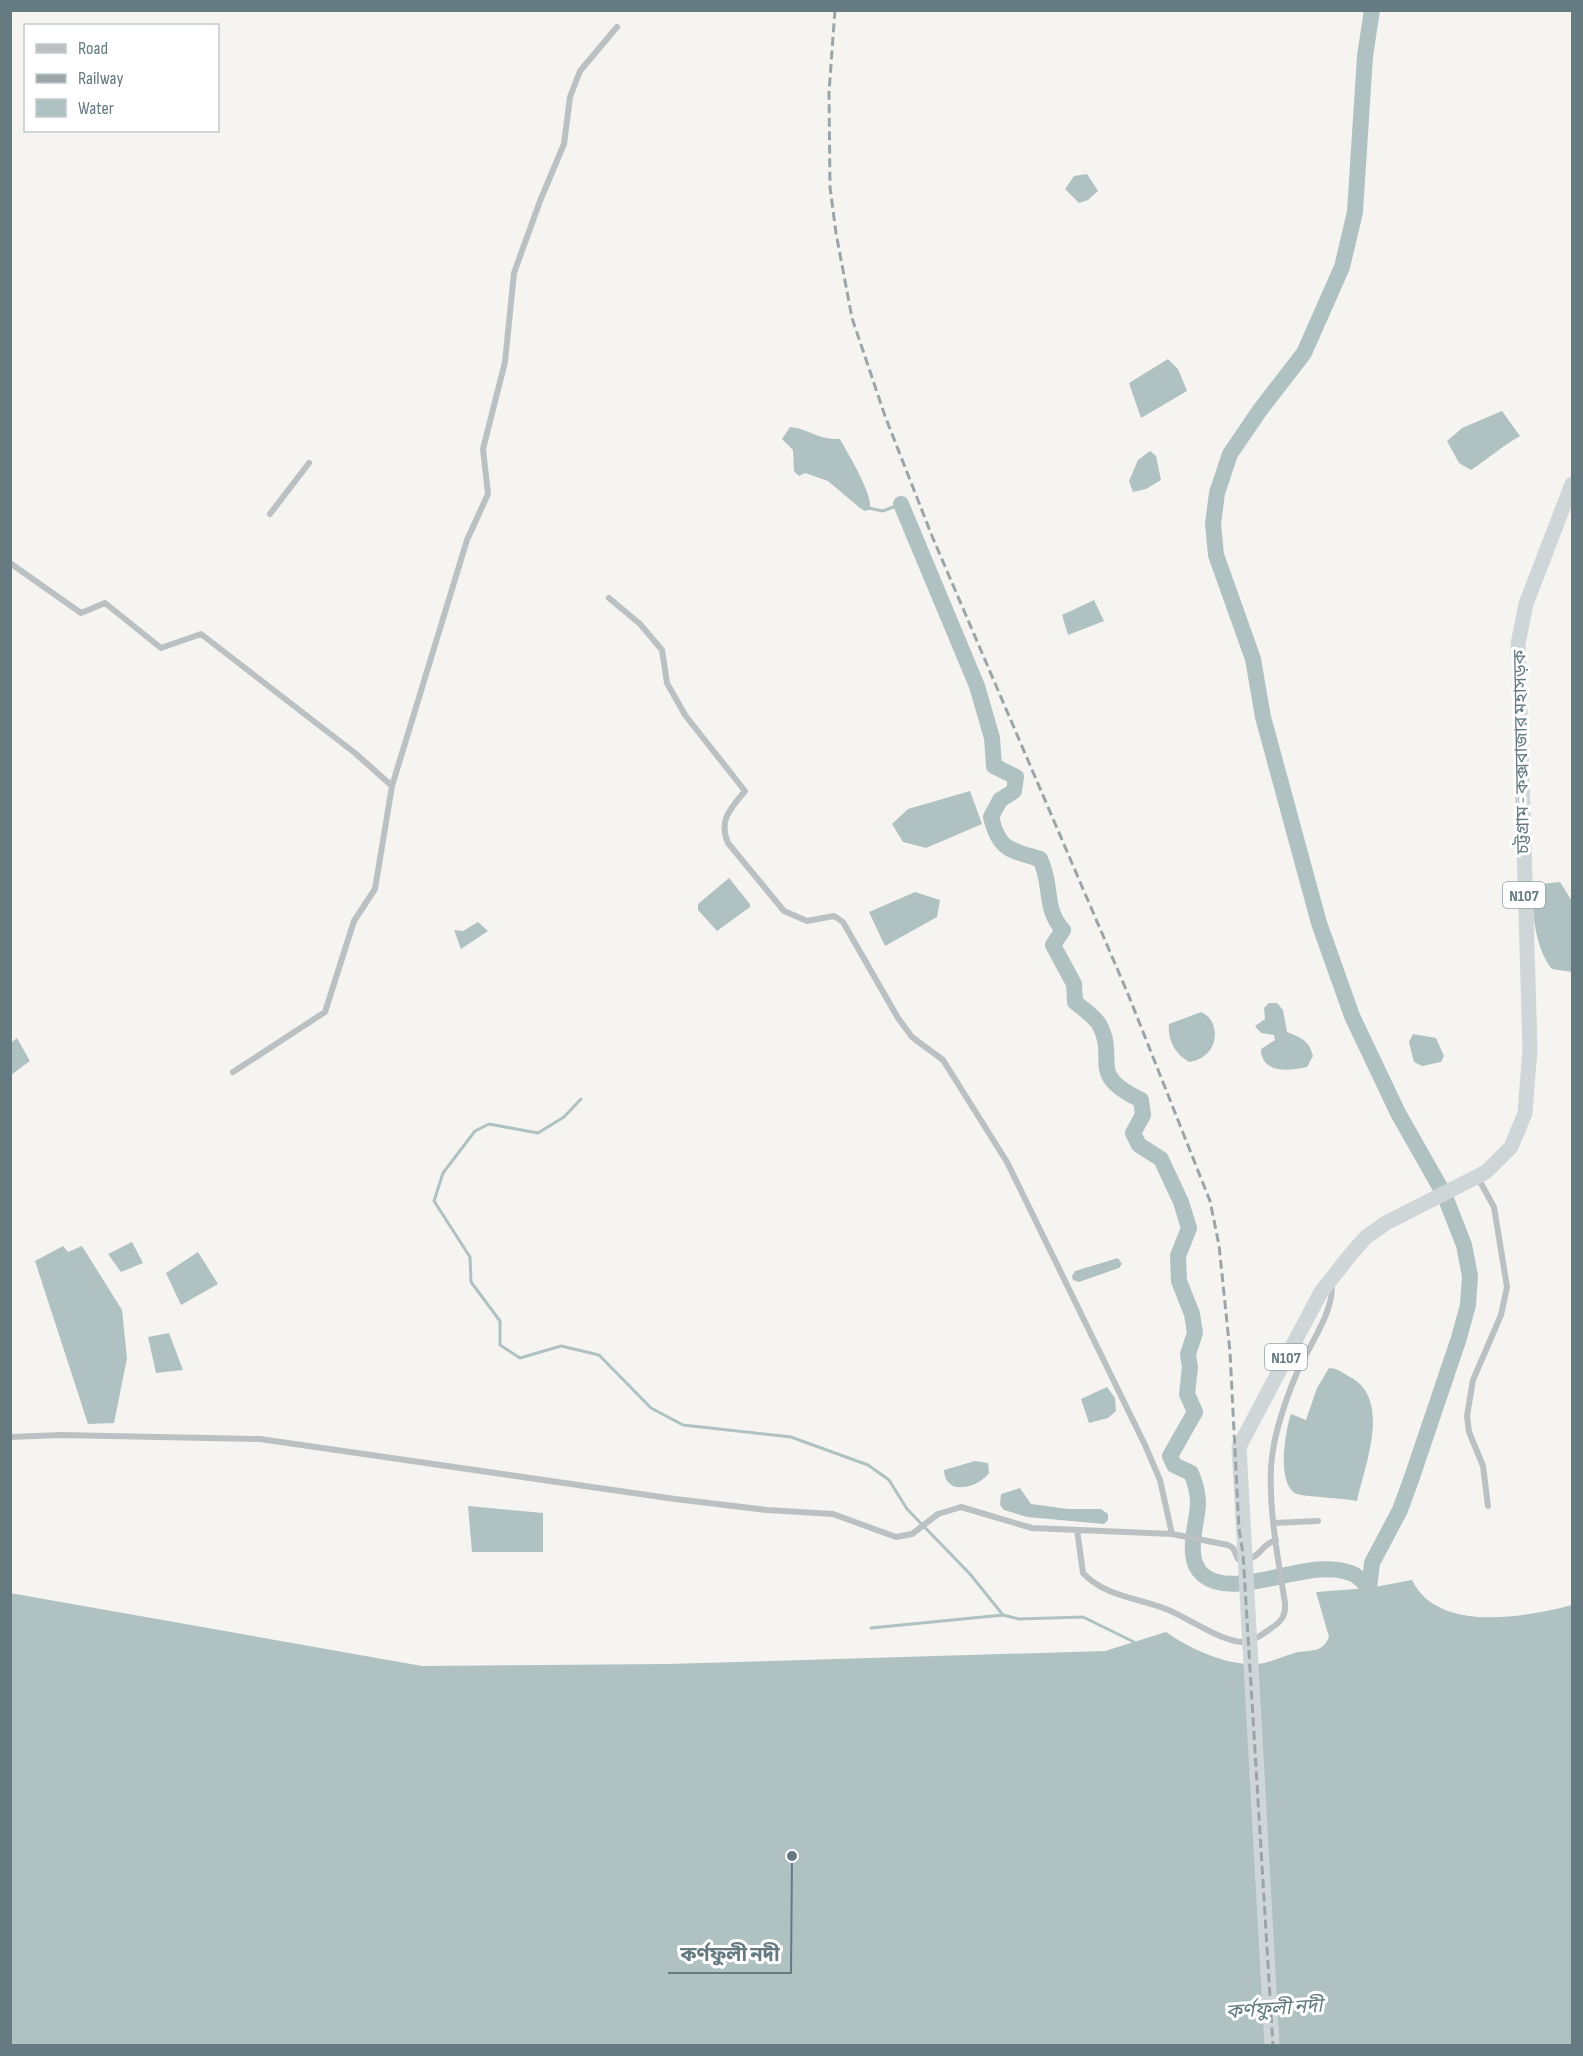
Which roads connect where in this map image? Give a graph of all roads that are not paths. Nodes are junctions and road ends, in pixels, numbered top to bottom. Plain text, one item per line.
1 (617, 27) dead end
2 (309, 463) dead end
3 (1572, 484) edge
4 (270, 514) dead end
5 (10, 563) edge
6 (609, 598) dead end
7 (392, 786) junction
8 (232, 1072) dead end
9 (1472, 1181) junction
10 (1330, 1280) junction
11 (10, 1437) edge
12 (1488, 1506) dead end
13 (1318, 1521) dead end
14 (1274, 1523) junction
15 (1077, 1530) junction
16 (1172, 1534) junction
17 (1276, 1540) junction
18 (1272, 2046) edge

1 - 7 street
2 - 4 street
3 - 9 highway, চট্টগ্রাম - কক্সবাজার মহাসড়ক / N107
5 - 7 street
6 - 16 street
7 - 8 street
9 - 10 highway, N107
9 - 12 street
10 - 14 street
10 - 18 highway, N107
11 - 15 street
13 - 14 street
14 - 17 street
15 - 16 street
15 - 17 street
16 - 17 street

